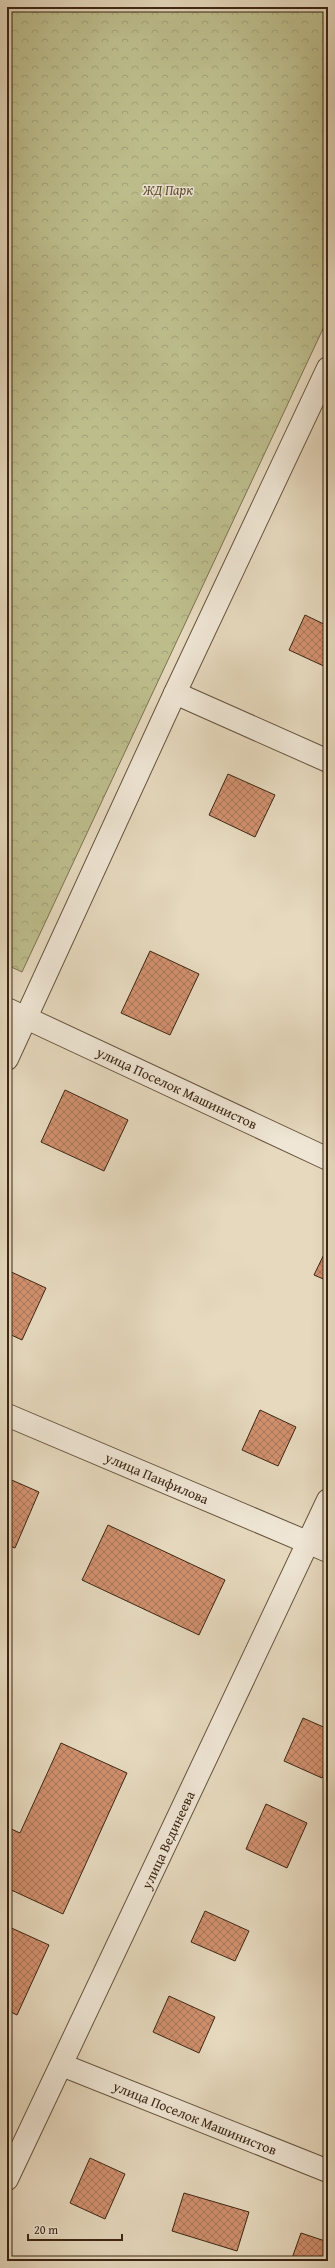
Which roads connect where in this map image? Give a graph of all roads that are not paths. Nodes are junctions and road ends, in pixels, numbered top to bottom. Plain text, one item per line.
1 (328, 368) edge
2 (174, 693) junction
3 (328, 761) edge
4 (7, 1009) edge
5 (26, 1018) junction
6 (7, 1059) edge
7 (328, 1159) edge
8 (7, 1415) edge
9 (328, 1500) edge
10 (308, 1542) junction
11 (328, 1551) edge
12 (62, 2065) junction
13 (328, 2171) edge
14 (7, 2179) edge

1 - 2 street
2 - 3 street
2 - 5 street
4 - 5 street, улица Поселок Машинистов
5 - 6 street
5 - 7 street, улица Поселок Машинистов
8 - 10 street, улица Панфилова
9 - 10 street, улица Вединеева
10 - 11 street
10 - 12 street, улица Вединеева
12 - 13 street, улица Поселок Машинистов
12 - 14 street, улица Вединеева

